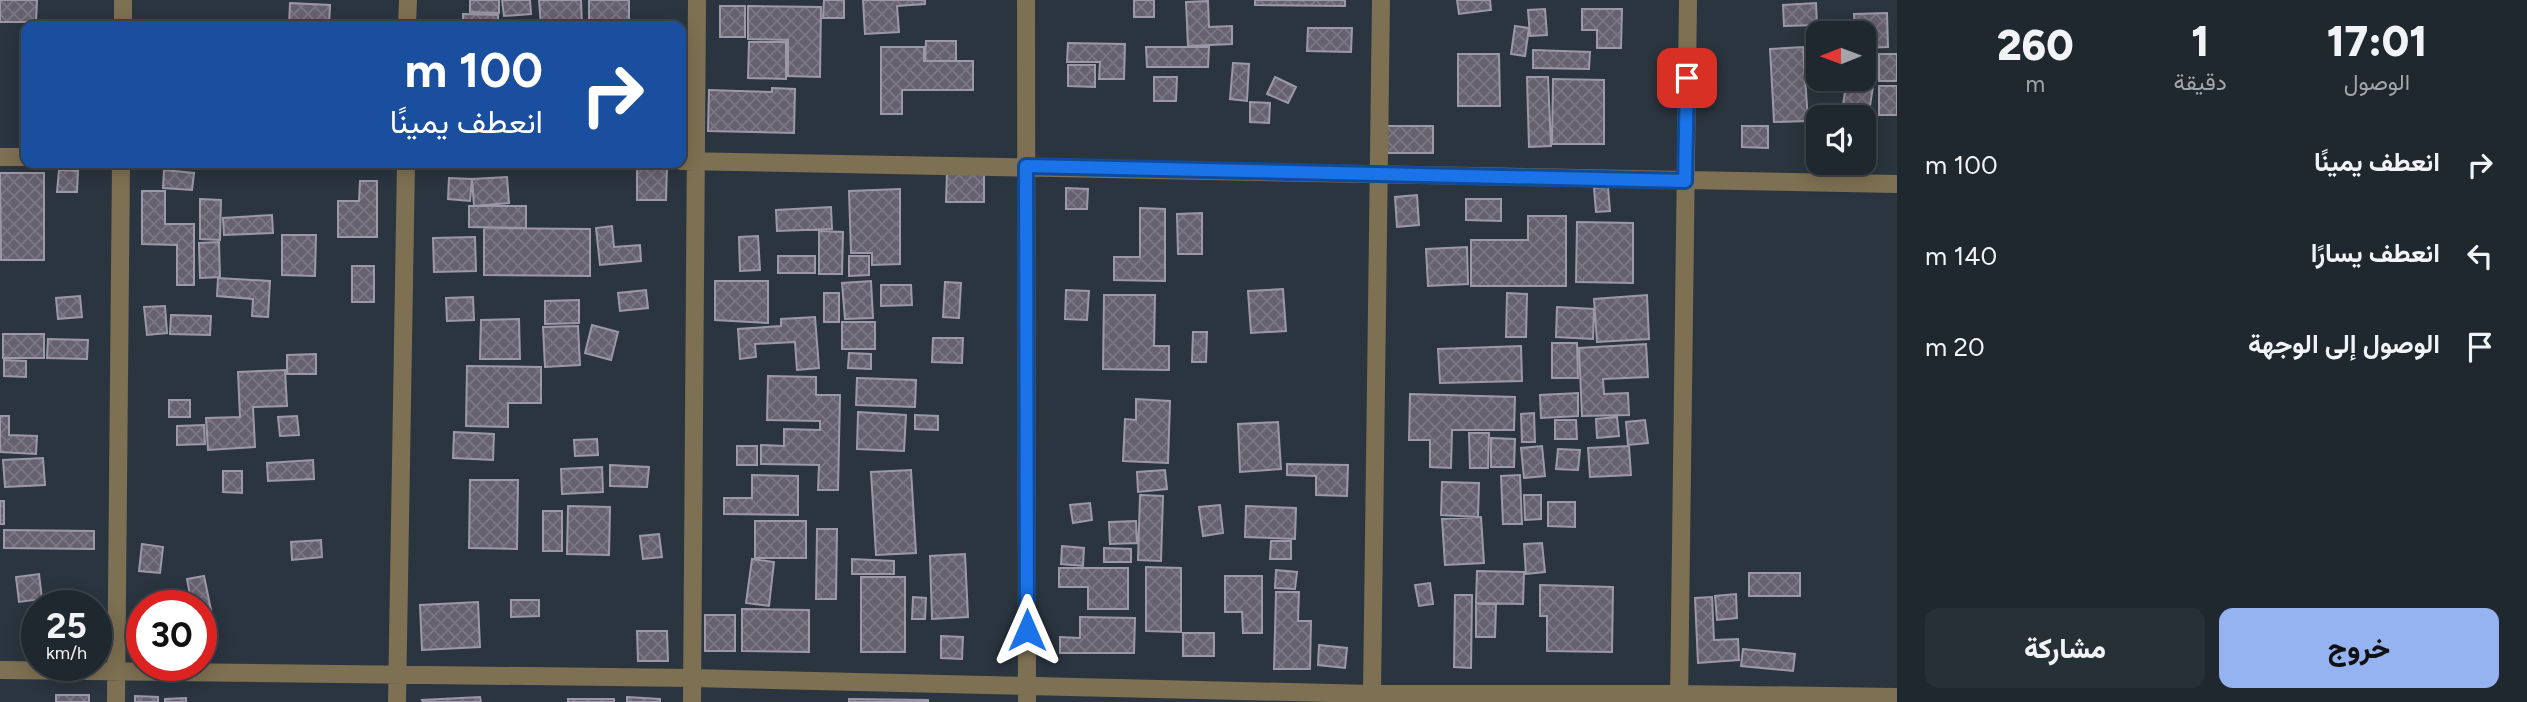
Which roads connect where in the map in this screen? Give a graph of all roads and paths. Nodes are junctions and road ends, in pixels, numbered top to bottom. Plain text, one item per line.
1 (123, 0) edge
2 (408, 0) edge
3 (697, 0) edge
4 (1027, 0) edge
5 (1381, 0) edge
6 (1688, 0) edge
7 (122, 21) edge
8 (407, 21) edge
9 (0, 157) edge
10 (21, 157) edge
11 (689, 161) edge
12 (1026, 166) junction
13 (121, 168) edge
14 (406, 168) edge
15 (1379, 174) junction
16 (1685, 181) junction
17 (1897, 184) edge
18 (0, 670) edge
19 (116, 671) junction
20 (397, 673) junction
21 (692, 678) junction
22 (1027, 693) edge
23 (1372, 694) junction
24 (1897, 697) edge
25 (1679, 698) edge
26 (116, 702) edge
27 (397, 702) edge
28 (692, 702) edge

1 - 7 street
2 - 8 street
3 - 11 street
4 - 12 street
5 - 15 street
6 - 16 street
9 - 10 street
11 - 12 street
11 - 21 street
12 - 15 street
12 - 22 street
13 - 19 street
14 - 20 street
15 - 16 street
15 - 23 street
16 - 17 street
16 - 25 street
18 - 19 street
19 - 20 street
19 - 26 street
20 - 21 street
20 - 27 street
21 - 22 street
21 - 28 street
22 - 23 street
23 - 25 street
24 - 25 street

